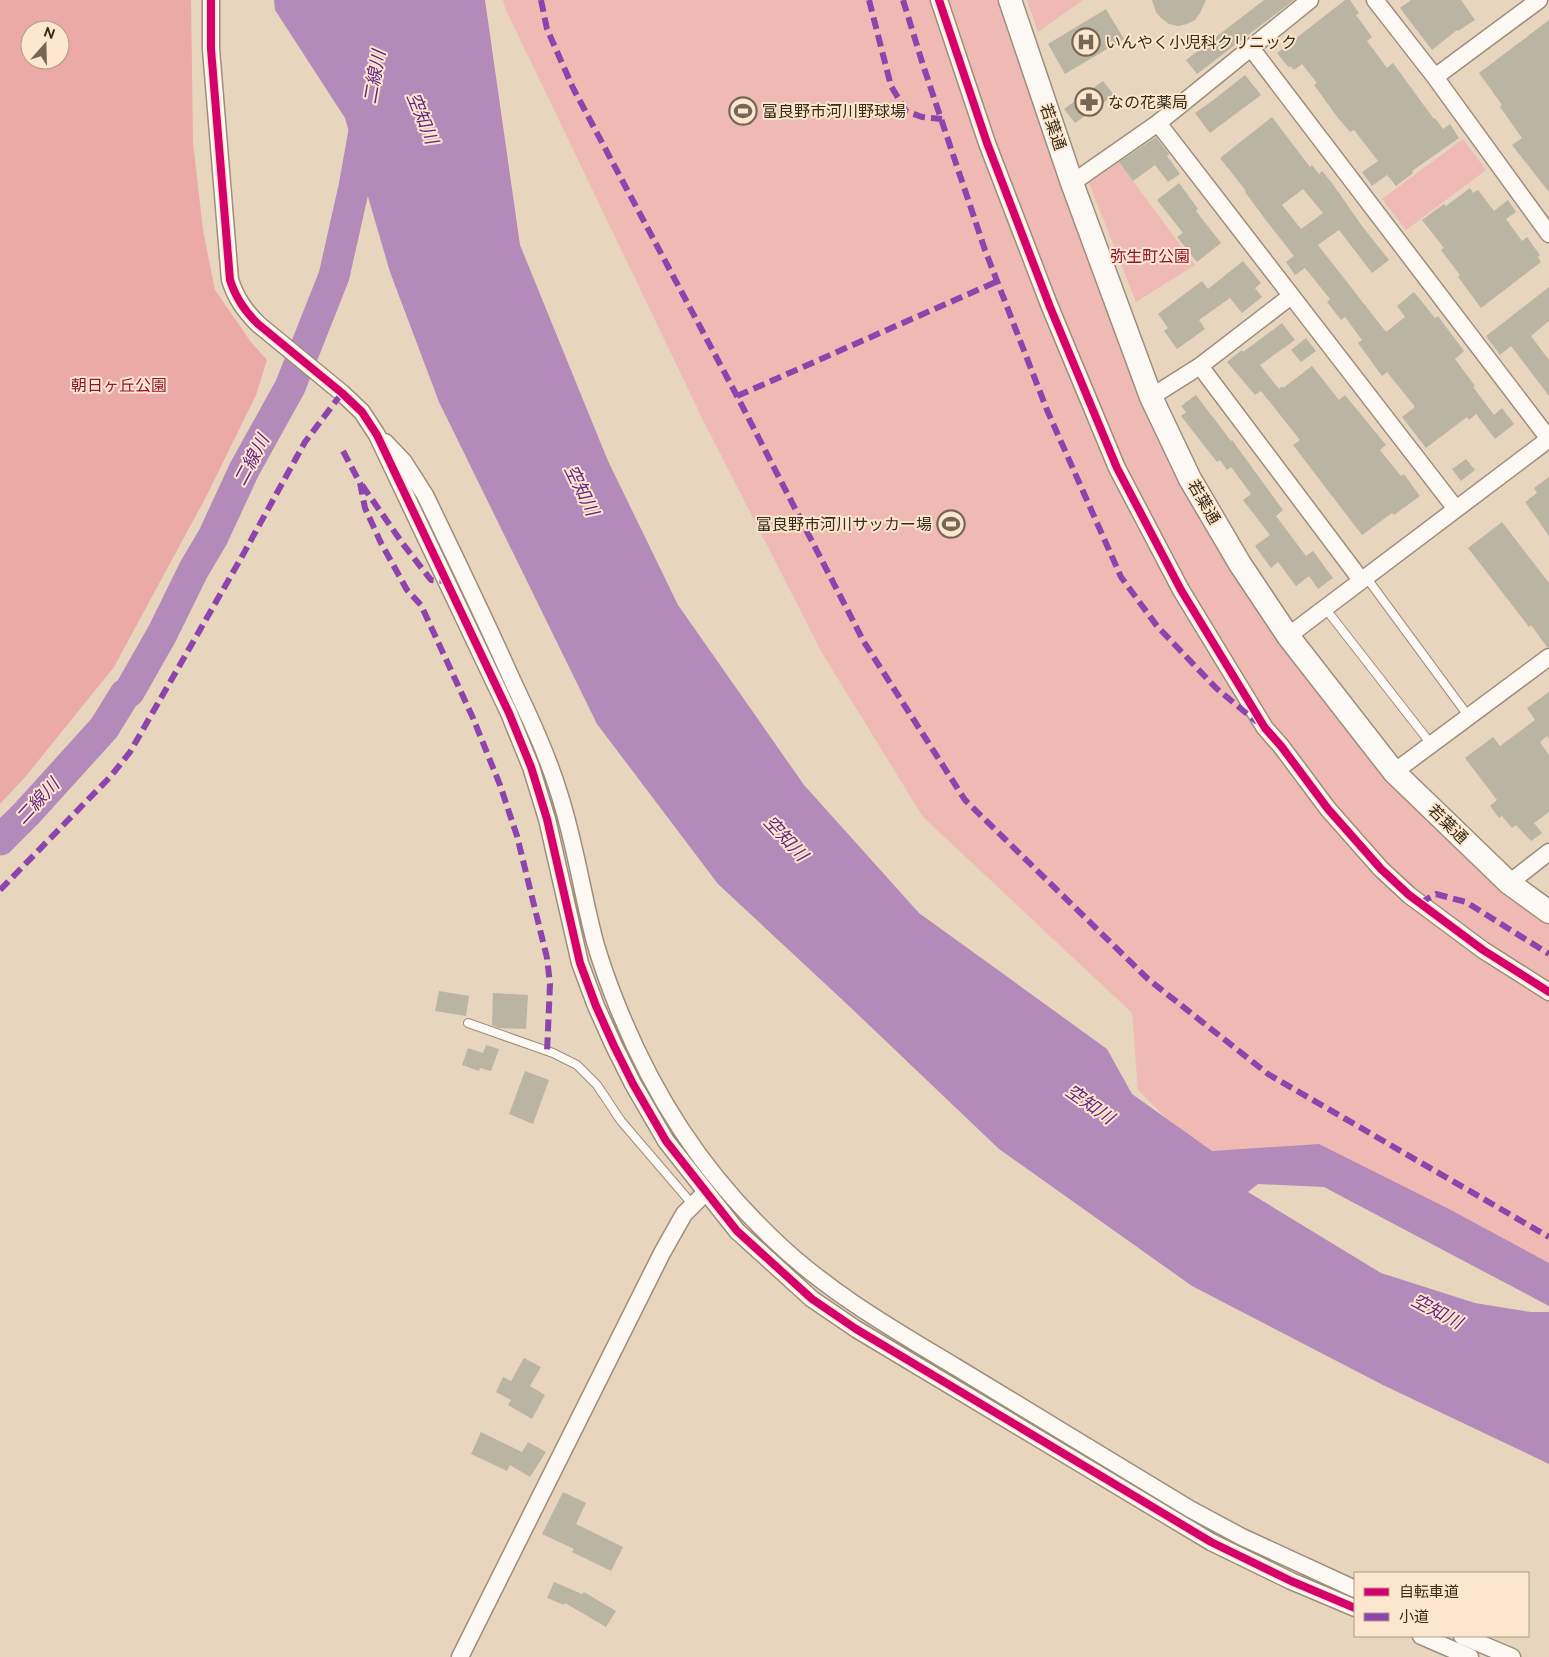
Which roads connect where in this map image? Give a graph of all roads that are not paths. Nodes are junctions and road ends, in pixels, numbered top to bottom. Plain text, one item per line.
1 (211, 0) edge
2 (939, 0) edge
3 (1010, 0) edge
4 (1310, 0) edge
5 (1375, 0) edge
6 (1539, 0) edge
7 (1251, 48) junction
8 (1435, 78) junction
9 (1158, 123) junction
10 (1072, 183) junction
11 (1547, 226) edge
12 (1291, 296) junction
13 (1200, 366) junction
14 (1151, 396) junction
15 (377, 435) junction
16 (1549, 439) edge
17 (1456, 509) junction
18 (1364, 578) junction
19 (1325, 608) junction
20 (1288, 636) junction
21 (1549, 657) edge
22 (1469, 717) junction
23 (1431, 744) junction
24 (1394, 772) junction
25 (1549, 852) edge
26 (1509, 882) junction
27 (1549, 912) edge
28 (1549, 992) edge
29 (468, 1024) dead end
30 (706, 1192) junction
31 (693, 1205) junction
32 (1354, 1589) edge
33 (1354, 1608) edge
34 (1423, 1637) edge
35 (1464, 1637) edge
36 (460, 1657) edge
37 (1470, 1657) edge
38 (1512, 1657) edge

1 - 15 street
2 - 28 street
3 - 10 street, 若葉通
4 - 7 street
5 - 8 street
6 - 8 street
7 - 9 street
7 - 16 street
8 - 11 street
9 - 10 street
9 - 12 street
10 - 14 street, 若葉通
12 - 13 street
12 - 17 street
13 - 14 street
13 - 18 street
14 - 20 street, 若葉通
15 - 30 street
15 - 32 street
16 - 17 street
17 - 18 street
18 - 19 street
18 - 22 lane
19 - 20 street
19 - 23 lane
20 - 24 street, 若葉通
21 - 22 street
22 - 23 street
23 - 24 street
24 - 26 street, 若葉通
25 - 26 street
26 - 27 street, 若葉通
29 - 31 lane
30 - 31 street
30 - 33 street
31 - 36 street
34 - 37 street
35 - 38 street

